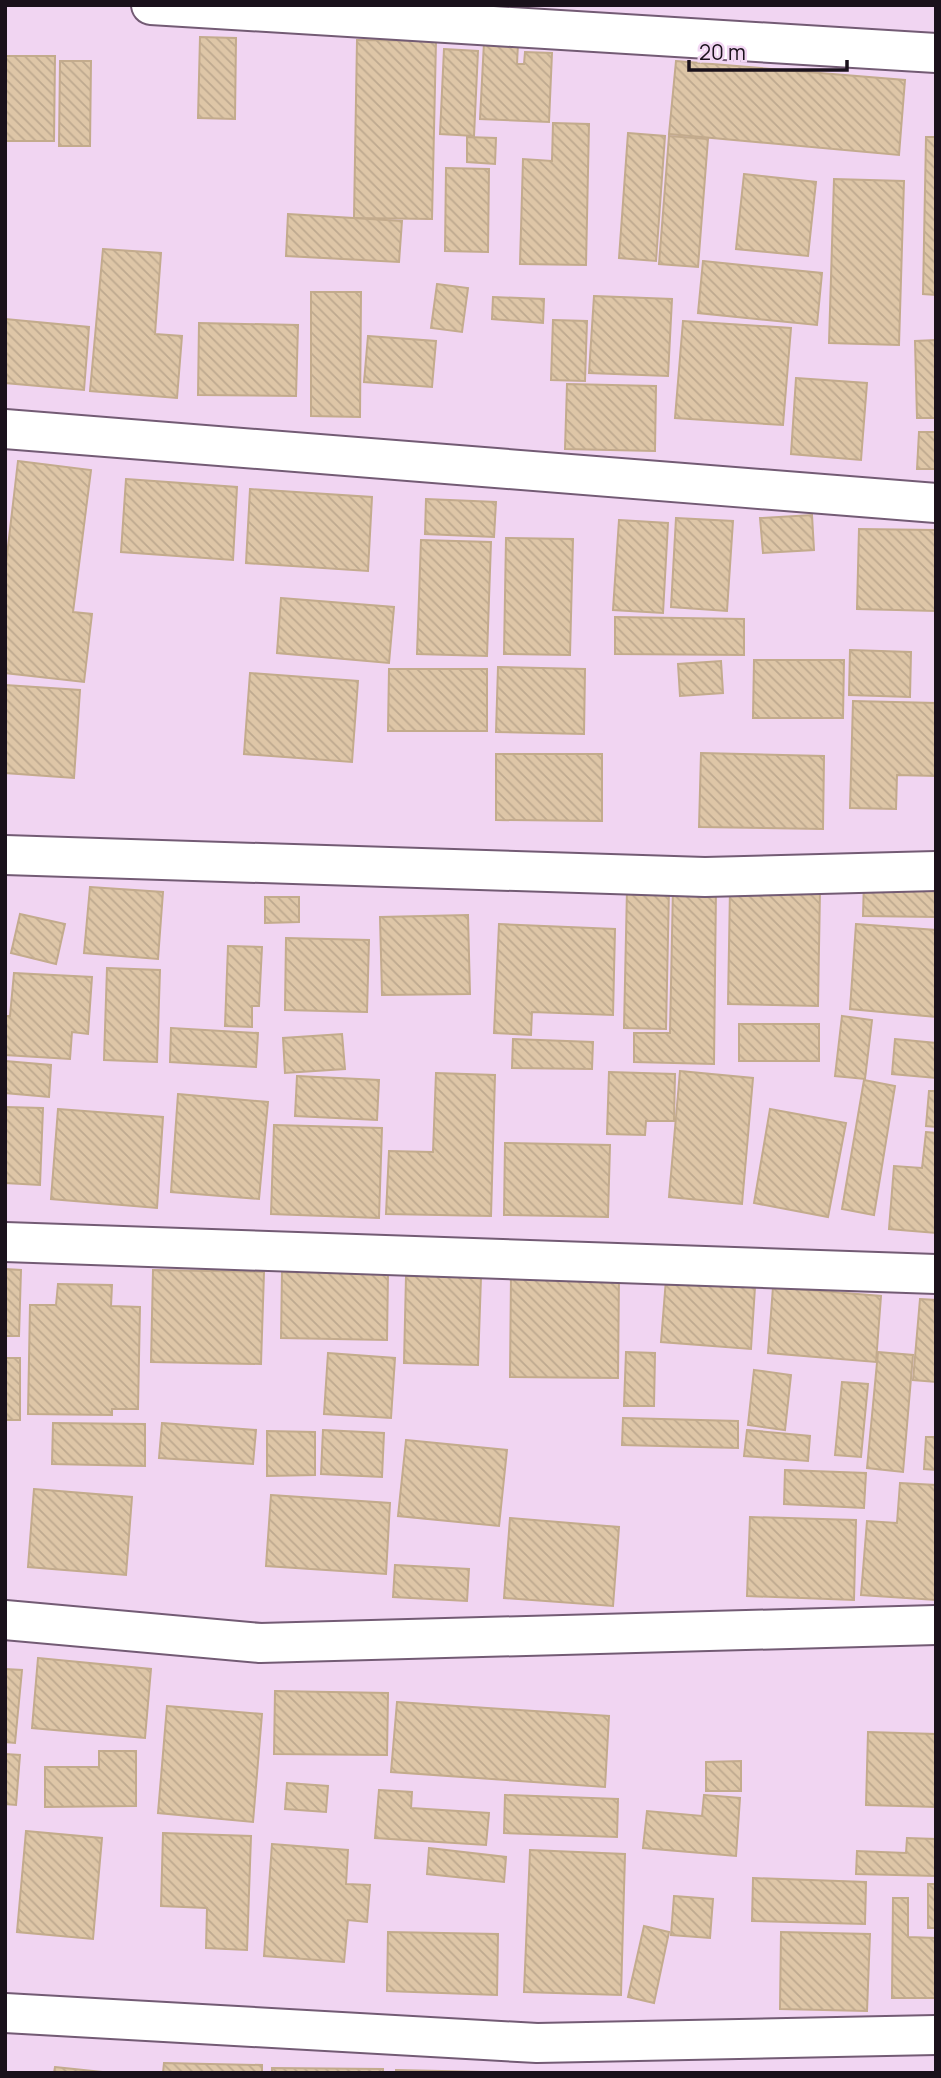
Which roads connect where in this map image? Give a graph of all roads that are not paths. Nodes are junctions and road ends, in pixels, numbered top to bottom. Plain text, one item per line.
1 (151, 5) edge
2 (936, 52) edge
3 (5, 429) edge
4 (936, 503) edge
5 (5, 855) edge
6 (936, 871) edge
7 (5, 1242) edge
8 (936, 1274) edge
9 (5, 1620) edge
10 (936, 1625) edge
11 (5, 2013) edge
12 (936, 2035) edge

1 - 2 street
3 - 4 street
5 - 6 street
7 - 8 street
9 - 10 street
11 - 12 street

